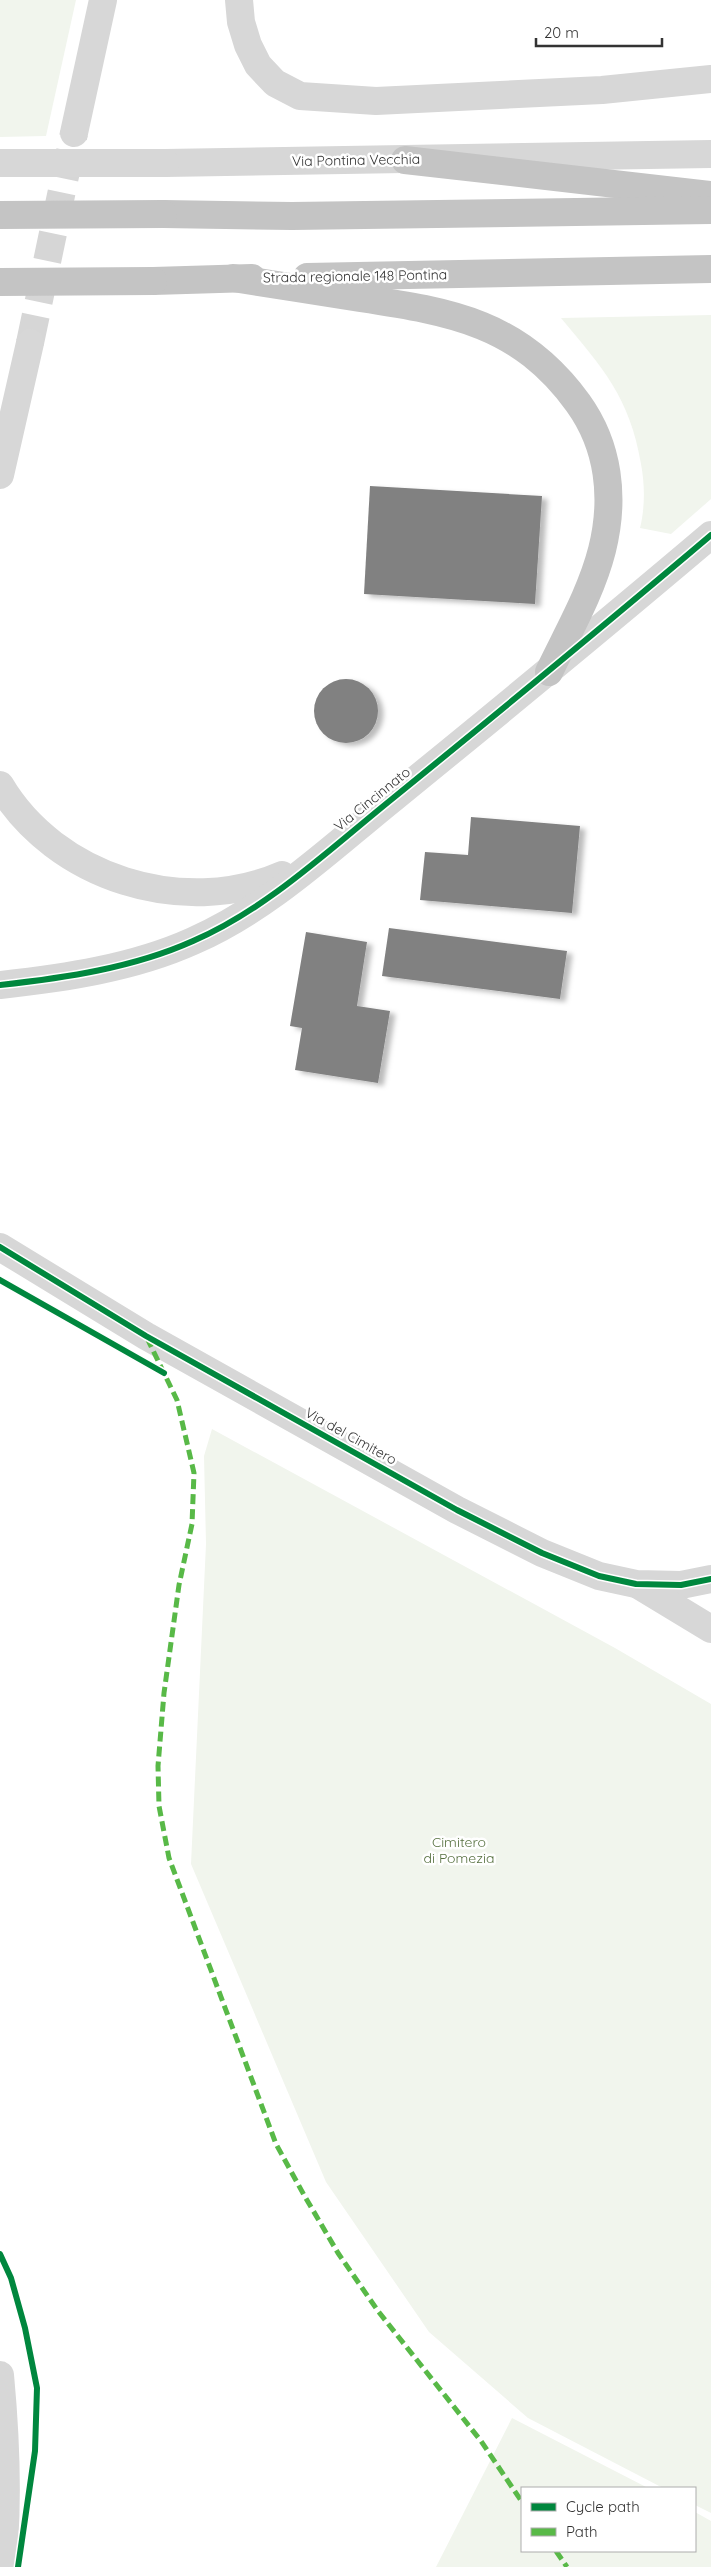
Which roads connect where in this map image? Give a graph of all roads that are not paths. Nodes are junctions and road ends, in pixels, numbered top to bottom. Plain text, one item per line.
1 (103, 0) edge
2 (239, 0) edge
3 (710, 79) edge
4 (74, 133) tunnel mouth
5 (711, 154) edge
6 (405, 160) junction
7 (0, 163) edge
8 (711, 195) edge
9 (711, 210) edge
10 (0, 215) edge
11 (711, 269) edge
12 (233, 278) junction
13 (0, 282) edge
14 (30, 343) tunnel mouth
15 (0, 475) edge
16 (711, 535) edge
17 (549, 672) junction
18 (0, 784) edge
19 (328, 850) junction
20 (0, 985) edge
21 (0, 1247) edge
22 (711, 1578) edge
23 (636, 1584) junction
24 (711, 1629) edge
25 (0, 2375) edge
26 (2, 2567) edge

1 - 4 street
2 - 3 street
5 - 6 street, Via Pontina Vecchia
6 - 7 street, Via Pontina Vecchia, bridge
6 - 8 highway
9 - 10 highway, bridge
11 - 12 highway, Strada regionale 148 Pontina
12 - 13 highway, Strada regionale 148 Pontina, bridge
12 - 17 highway
14 - 15 street
16 - 17 street, Via Cincinnato
17 - 19 street, Via Cincinnato
18 - 19 street
19 - 20 street, Via Cincinnato
21 - 23 street, Via del Cimitero
22 - 23 street, Via del Cimitero
23 - 24 street
25 - 26 street

